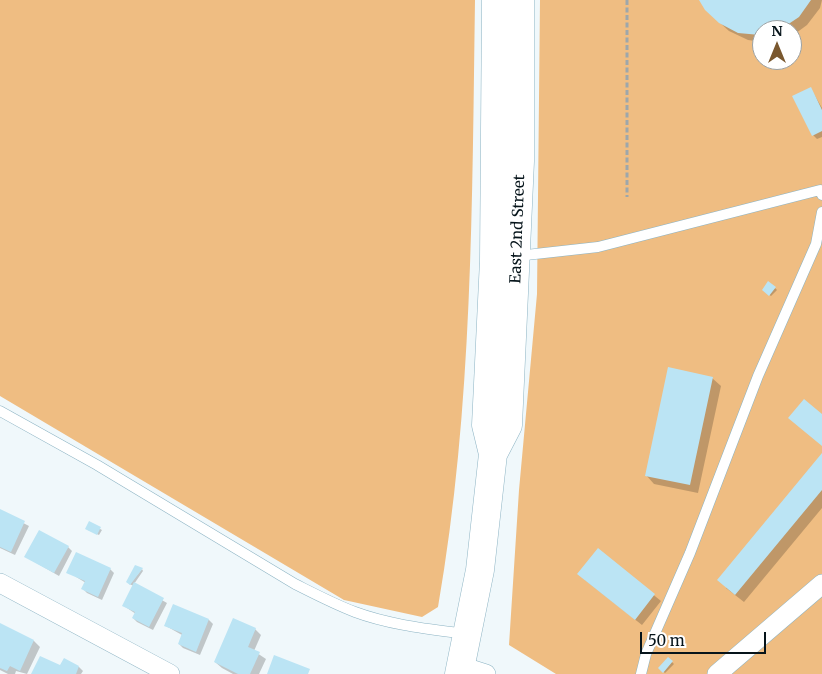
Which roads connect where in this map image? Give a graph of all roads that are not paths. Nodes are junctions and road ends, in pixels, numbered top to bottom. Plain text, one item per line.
1 (496, 0) edge
2 (520, 0) edge
3 (822, 195) edge
4 (822, 212) edge
5 (517, 256) junction
6 (0, 411) edge
7 (493, 454) junction
8 (0, 583) edge
9 (822, 584) edge
10 (469, 634) junction
11 (469, 671) edge
12 (170, 674) edge
13 (641, 674) edge
14 (717, 674) edge

1 - 7 main road, East 2nd Street
2 - 5 main road, East 2nd Street
3 - 5 lane
4 - 13 lane
5 - 7 main road, East 2nd Street
6 - 10 lane
7 - 10 main road, East 2nd Street
8 - 12 street
9 - 14 street
10 - 11 main road, East 2nd Street

